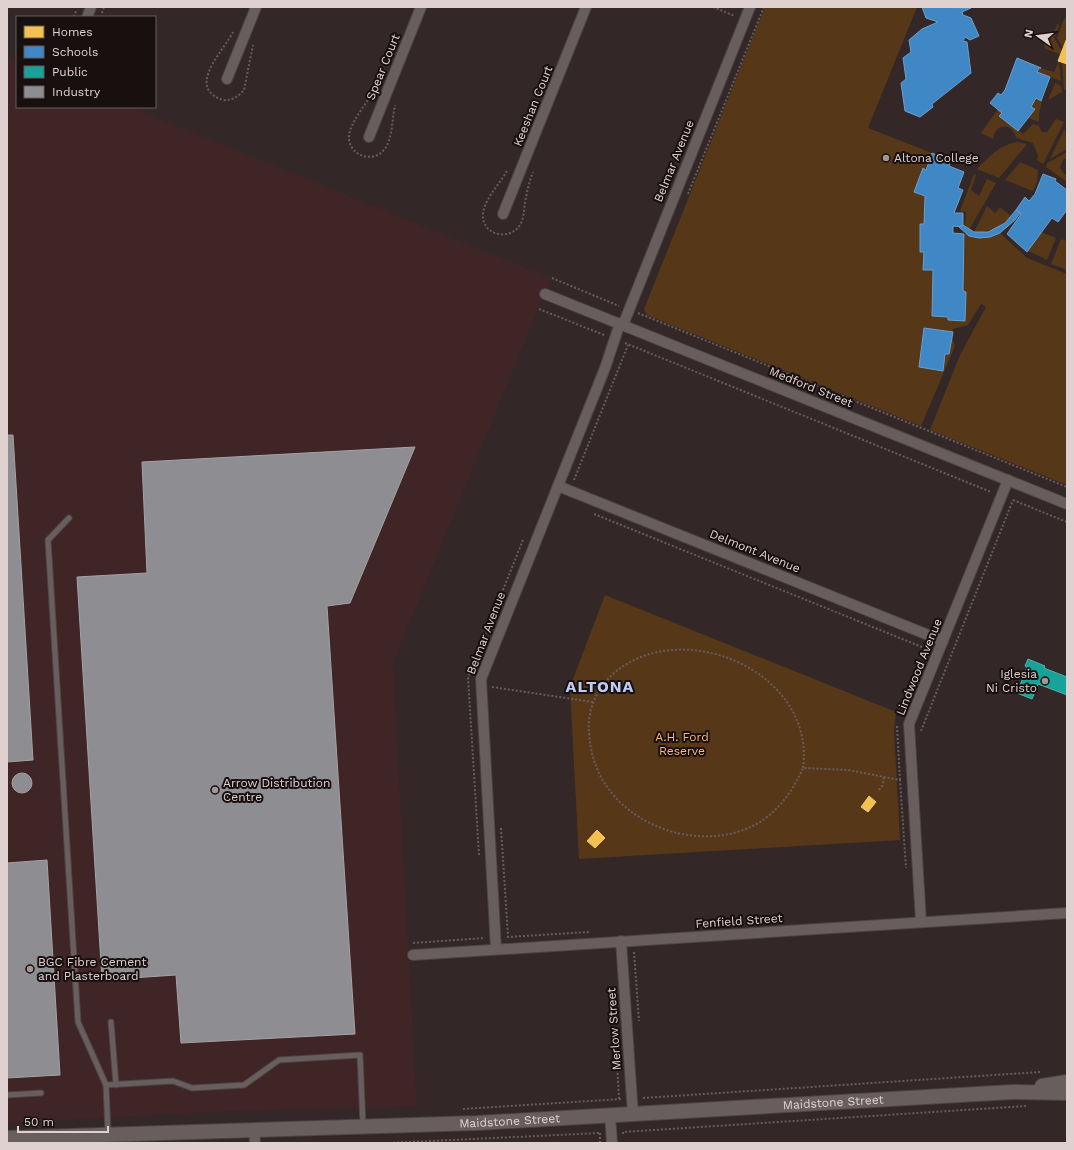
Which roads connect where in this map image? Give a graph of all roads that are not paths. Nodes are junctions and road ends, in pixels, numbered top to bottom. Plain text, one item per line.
1 (256, 7) edge
2 (422, 7) edge
3 (586, 7) edge
4 (748, 8) edge
5 (227, 79) dead end
6 (370, 137) dead end
7 (503, 214) dead end
8 (545, 294) dead end
9 (623, 325) junction
10 (1008, 480) junction
11 (558, 486) junction
12 (1067, 504) edge
13 (69, 518) dead end
14 (943, 642) junction
15 (1067, 913) edge
16 (921, 922) junction
17 (621, 941) junction
18 (496, 949) junction
19 (413, 955) dead end
20 (111, 1022) dead end
21 (1067, 1082) edge
22 (106, 1085) junction
23 (116, 1085) junction
24 (1012, 1092) junction
25 (41, 1093) dead end
26 (1067, 1093) edge
27 (7, 1095) edge
28 (633, 1114) junction
29 (610, 1116) junction
30 (363, 1127) junction
31 (108, 1134) junction
32 (255, 1137) edge
33 (16, 1139) edge
34 (66, 1139) edge
35 (612, 1143) edge

1 - 5 street
2 - 6 street, Spear Court
3 - 7 street, Keeshan Court
4 - 9 street, Belmar Avenue
8 - 9 street, Medford Street
9 - 10 street, Medford Street
9 - 11 street, Belmar Avenue
10 - 12 street, Medford Street
10 - 14 street, Lindwood Avenue
11 - 14 street, Delmont Avenue
11 - 18 street, Belmar Avenue
13 - 22 lane
14 - 16 street, Lindwood Avenue
15 - 16 street, Fenfield Street
16 - 17 street, Fenfield Street
17 - 18 street, Fenfield Street
17 - 28 street, Merlow Street
18 - 19 street, Fenfield Street
20 - 23 lane
21 - 24 main road, Maidstone Street
22 - 23 lane
22 - 31 lane
23 - 30 lane
24 - 26 main road, Maidstone Street
24 - 28 main road, Maidstone Street
25 - 27 lane
28 - 29 main road, Maidstone Street
29 - 30 main road, Maidstone Street
29 - 35 street
30 - 32 main road, Maidstone Street
31 - 32 main road, Maidstone Street
31 - 34 main road, Maidstone Street
33 - 34 main road, Maidstone Street

